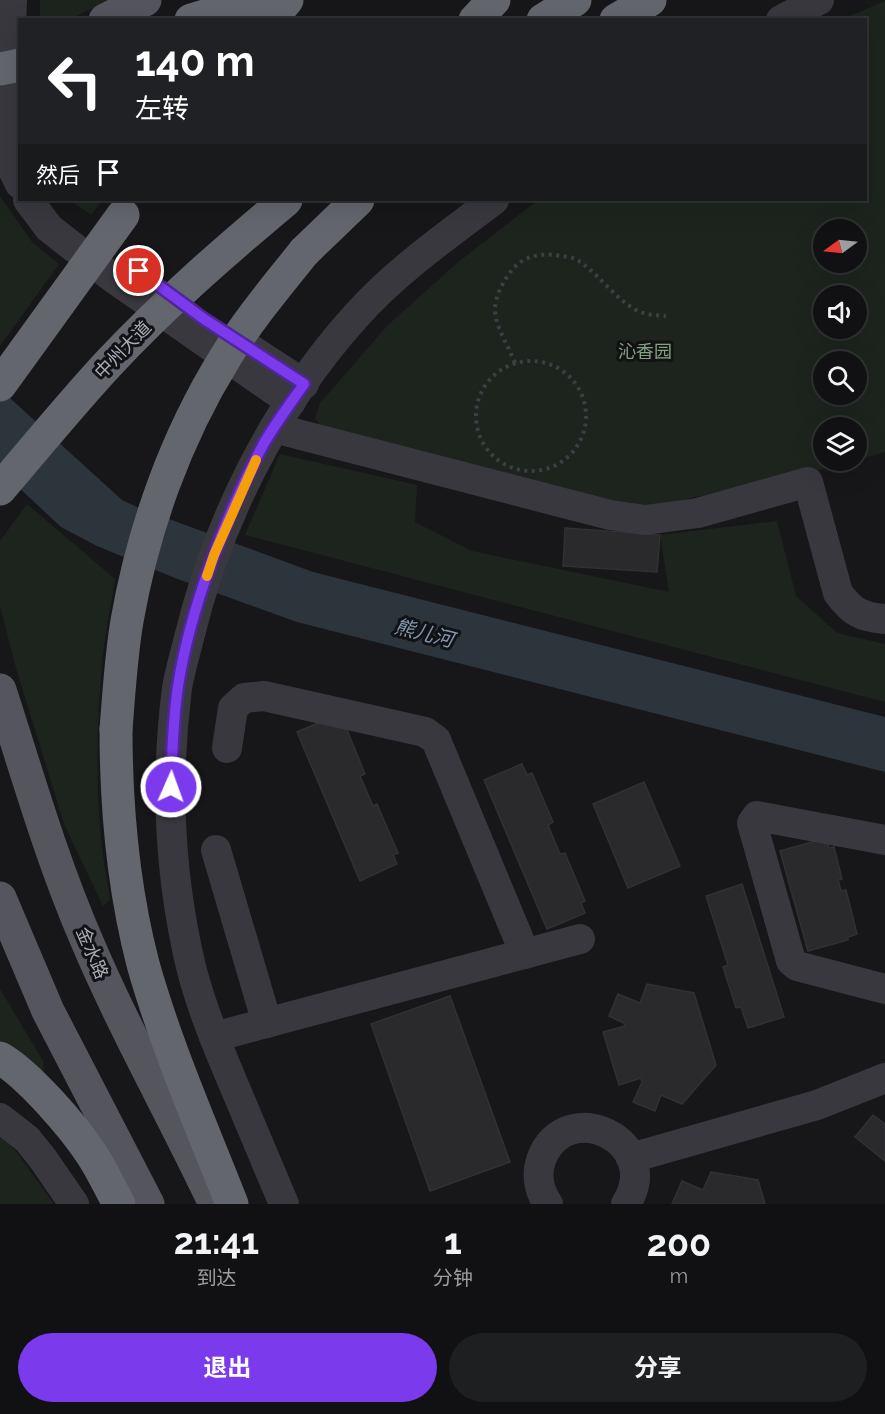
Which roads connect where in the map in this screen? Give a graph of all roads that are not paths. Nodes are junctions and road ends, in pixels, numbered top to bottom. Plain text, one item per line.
1 (12, 0) edge
2 (145, 0) edge
3 (259, 0) edge
4 (287, 0) edge
5 (495, 0) edge
6 (575, 0) edge
7 (650, 0) edge
8 (819, 0) edge
9 (109, 18) edge
10 (198, 18) edge
11 (272, 18) edge
12 (477, 18) edge
13 (546, 18) edge
14 (619, 18) edge
15 (785, 18) edge
16 (18, 64) edge
17 (0, 69) edge
18 (15, 148) edge
19 (18, 180) edge
20 (29, 201) edge
21 (48, 201) edge
22 (285, 201) edge
23 (357, 201) edge
24 (493, 201) edge
25 (128, 207) edge
26 (0, 385) edge
27 (297, 393) junction
28 (274, 428) junction
29 (0, 489) edge
30 (885, 619) edge
31 (0, 690) edge
32 (227, 748) dead end
33 (885, 840) edge
34 (216, 850) dead end
35 (0, 898) edge
36 (580, 939) dead end
37 (0, 954) edge
38 (525, 954) junction
39 (885, 989) edge
40 (267, 1023) junction
41 (214, 1037) junction
42 (0, 1058) edge
43 (885, 1078) edge
44 (103, 1117) junction
45 (0, 1118) edge
46 (631, 1158) junction
47 (74, 1204) edge
48 (118, 1204) edge
49 (148, 1204) edge
50 (215, 1204) edge
51 (232, 1204) edge
52 (284, 1204) edge
53 (548, 1204) edge
54 (626, 1204) edge

1 - 18 street
2 - 9 main road
3 - 10 highway
4 - 11 highway
5 - 12 highway
6 - 13 highway
7 - 14 highway
8 - 15 street
16 - 17 highway, bridge
18 - 19 street
20 - 27 street
21 - 27 street
22 - 29 highway, 中州大道, bridge
23 - 51 highway, bridge
24 - 27 street
25 - 26 highway, bridge
27 - 28 street
28 - 30 street
28 - 41 street
31 - 50 main road, 金水路
32 - 38 street
33 - 39 street
34 - 40 street
35 - 44 main road
36 - 38 street
37 - 44 main road
38 - 40 street
40 - 41 street
41 - 52 street
42 - 48 highway
43 - 46 street
44 - 49 main road
45 - 47 street
46 - 53 street
46 - 54 street

